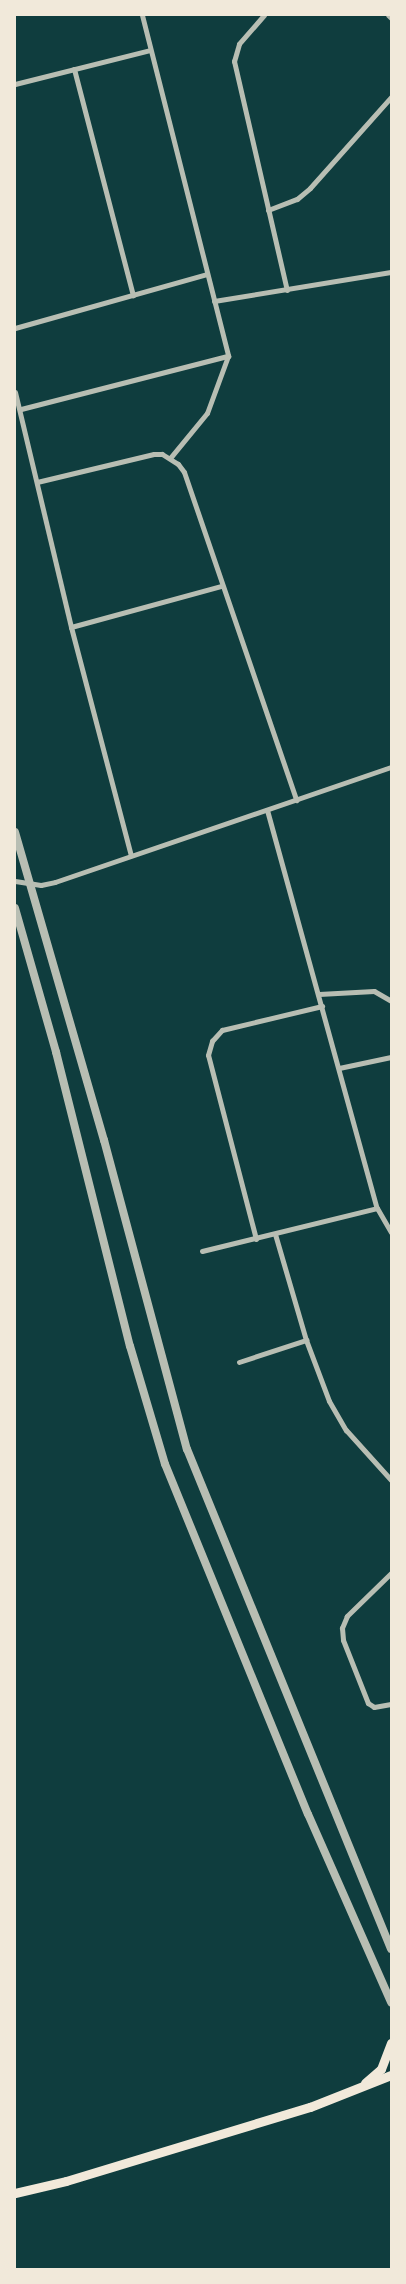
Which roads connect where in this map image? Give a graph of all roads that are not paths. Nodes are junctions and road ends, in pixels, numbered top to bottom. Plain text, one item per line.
1 (142, 15) edge
2 (264, 15) edge
3 (388, 15) edge
4 (391, 18) edge
5 (150, 50) junction
6 (74, 69) junction
7 (15, 84) edge
8 (391, 97) edge
9 (268, 210) junction
10 (391, 272) edge
11 (207, 274) junction
12 (287, 290) junction
13 (133, 296) junction
14 (214, 301) junction
15 (15, 328) edge
16 (228, 356) junction
17 (15, 392) edge
18 (21, 408) junction
19 (170, 458) junction
20 (37, 482) junction
21 (221, 586) junction
22 (71, 627) junction
23 (391, 767) edge
24 (296, 800) junction
25 (267, 810) junction
26 (15, 832) edge
27 (132, 855) junction
28 (15, 881) edge
29 (28, 882) junction
30 (15, 908) edge
31 (319, 994) junction
32 (391, 1001) edge
33 (322, 1006) junction
34 (391, 1056) edge
35 (339, 1068) junction
36 (377, 1208) junction
37 (391, 1232) edge
38 (275, 1234) junction
39 (256, 1239) junction
40 (202, 1251) dead end
41 (306, 1340) junction
42 (239, 1362) dead end
43 (391, 1480) edge
44 (391, 1573) edge
45 (391, 1704) edge
46 (391, 1949) edge
47 (391, 2002) edge
48 (391, 2043) edge
49 (389, 2077) edge
50 (362, 2087) junction
51 (15, 2193) edge

1 - 5 street
2 - 9 street
3 - 4 street
5 - 6 street
5 - 11 street
6 - 7 street
6 - 13 street
8 - 9 street
9 - 12 street
10 - 12 street
11 - 13 street
11 - 14 street
12 - 14 street
13 - 15 street
14 - 16 street
16 - 18 street
16 - 19 street
17 - 18 street
18 - 20 street
19 - 20 street
19 - 21 street
20 - 22 street
21 - 22 street
21 - 24 street
22 - 27 street
23 - 24 street
24 - 25 street
25 - 27 street
25 - 31 street
26 - 29 street
27 - 29 street
28 - 29 street
29 - 46 street
30 - 47 street
31 - 32 street
31 - 33 street
33 - 35 street
33 - 39 street
34 - 35 street
35 - 36 street
36 - 37 street
36 - 38 street
38 - 39 street
38 - 41 street
39 - 40 street
41 - 42 street
41 - 43 street
44 - 45 street
48 - 50 main road
49 - 50 main road
50 - 51 main road

